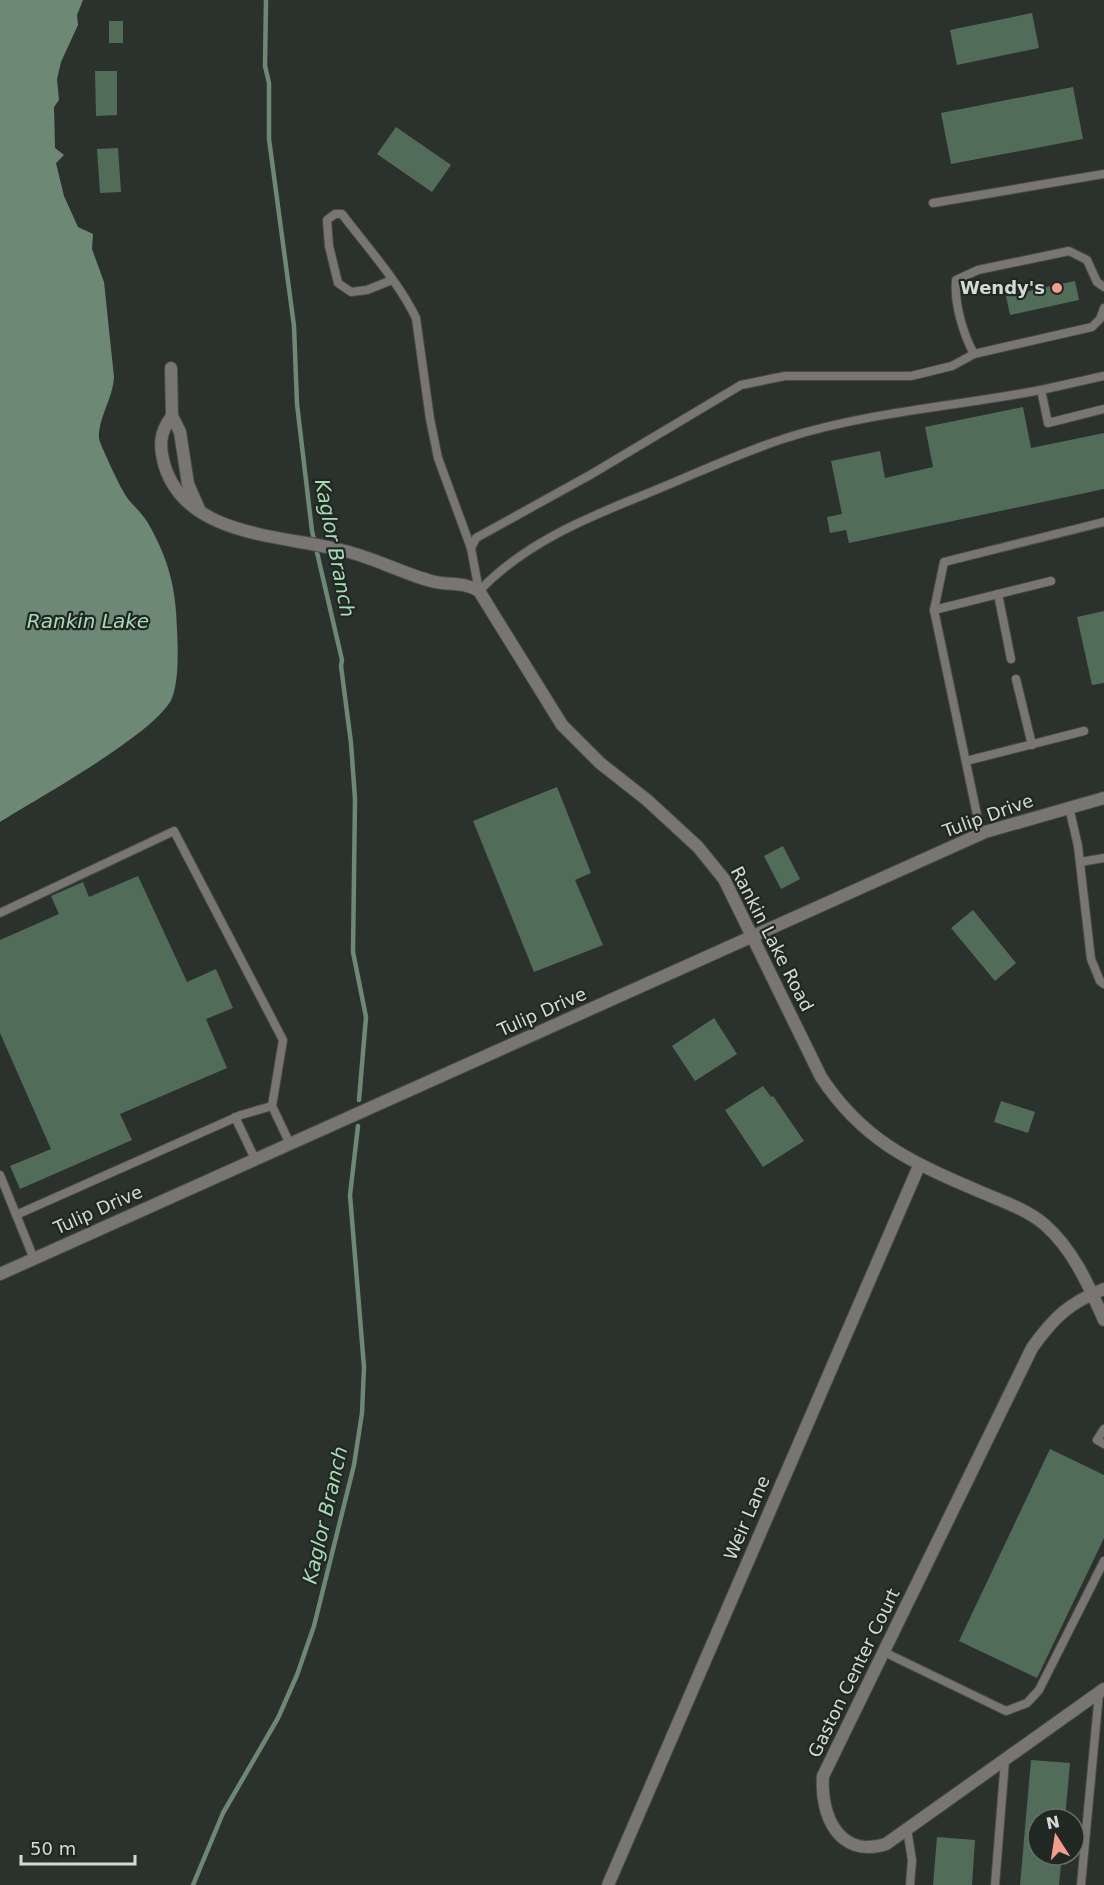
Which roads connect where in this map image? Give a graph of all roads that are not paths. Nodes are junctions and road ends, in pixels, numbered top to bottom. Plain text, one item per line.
1 (1104, 174) edge
2 (933, 203) dead end
3 (392, 280) junction
4 (1104, 286) edge
5 (1104, 308) edge
6 (974, 354) junction
7 (171, 368) dead end
8 (1104, 376) edge
9 (1041, 390) junction
10 (1104, 409) edge
11 (172, 416) junction
12 (199, 509) junction
13 (1104, 522) edge
14 (471, 548) junction
15 (1050, 581) dead end
16 (479, 591) junction
17 (998, 594) junction
18 (934, 610) junction
19 (1011, 659) dead end
20 (1016, 679) dead end
21 (1084, 731) dead end
22 (1032, 745) junction
23 (966, 761) junction
24 (1104, 798) edge
25 (1069, 807) junction
26 (981, 834) junction
27 (1104, 858) edge
28 (1080, 862) junction
29 (0, 913) edge
30 (752, 937) junction
31 (1104, 984) edge
32 (272, 1106) junction
33 (235, 1118) junction
34 (290, 1144) junction
35 (255, 1159) junction
36 (919, 1167) junction
37 (0, 1176) edge
38 (16, 1215) junction
39 (34, 1259) junction
40 (0, 1274) edge
41 (1098, 1291) edge
42 (1104, 1320) edge
43 (1104, 1429) edge
44 (1104, 1443) edge
45 (1104, 1561) edge
46 (884, 1652) junction
47 (1102, 1691) edge
48 (1005, 1760) junction
49 (907, 1829) junction
50 (608, 1885) edge
51 (910, 1885) edge
52 (995, 1885) edge
53 (1081, 1885) edge

1 - 2 lane
3 - 3 lane
3 - 14 lane
4 - 6 lane
5 - 6 lane
6 - 14 lane
7 - 11 street
8 - 9 lane
9 - 10 lane
9 - 16 lane
11 - 12 street
11 - 12 street
12 - 16 street
13 - 18 lane
14 - 16 lane
15 - 17 lane
16 - 30 street, Rankin Lake Road
17 - 18 lane
17 - 19 lane
18 - 23 lane
20 - 22 lane
21 - 22 lane
22 - 23 lane
23 - 26 lane
24 - 25 street, Tulip Drive
25 - 26 street, Tulip Drive
25 - 28 lane
26 - 30 street, Tulip Drive
27 - 28 lane
28 - 31 lane
29 - 32 lane
30 - 34 street, Tulip Drive
30 - 36 street, Rankin Lake Road
32 - 33 lane
32 - 34 lane
33 - 35 lane
33 - 38 lane
34 - 35 street, Tulip Drive
35 - 39 street, Tulip Drive
36 - 41 street, Rankin Lake Road
36 - 50 street, Weir Lane
37 - 38 lane
38 - 39 lane
39 - 40 street, Tulip Drive
41 - 42 street, Rankin Lake Road
41 - 46 street, Gaston Center Court
43 - 44 lane
45 - 46 lane
46 - 49 street, Gaston Center Court
47 - 48 street, Gaston Center Court
47 - 53 lane
48 - 49 street, Gaston Center Court
48 - 52 lane
49 - 51 lane

